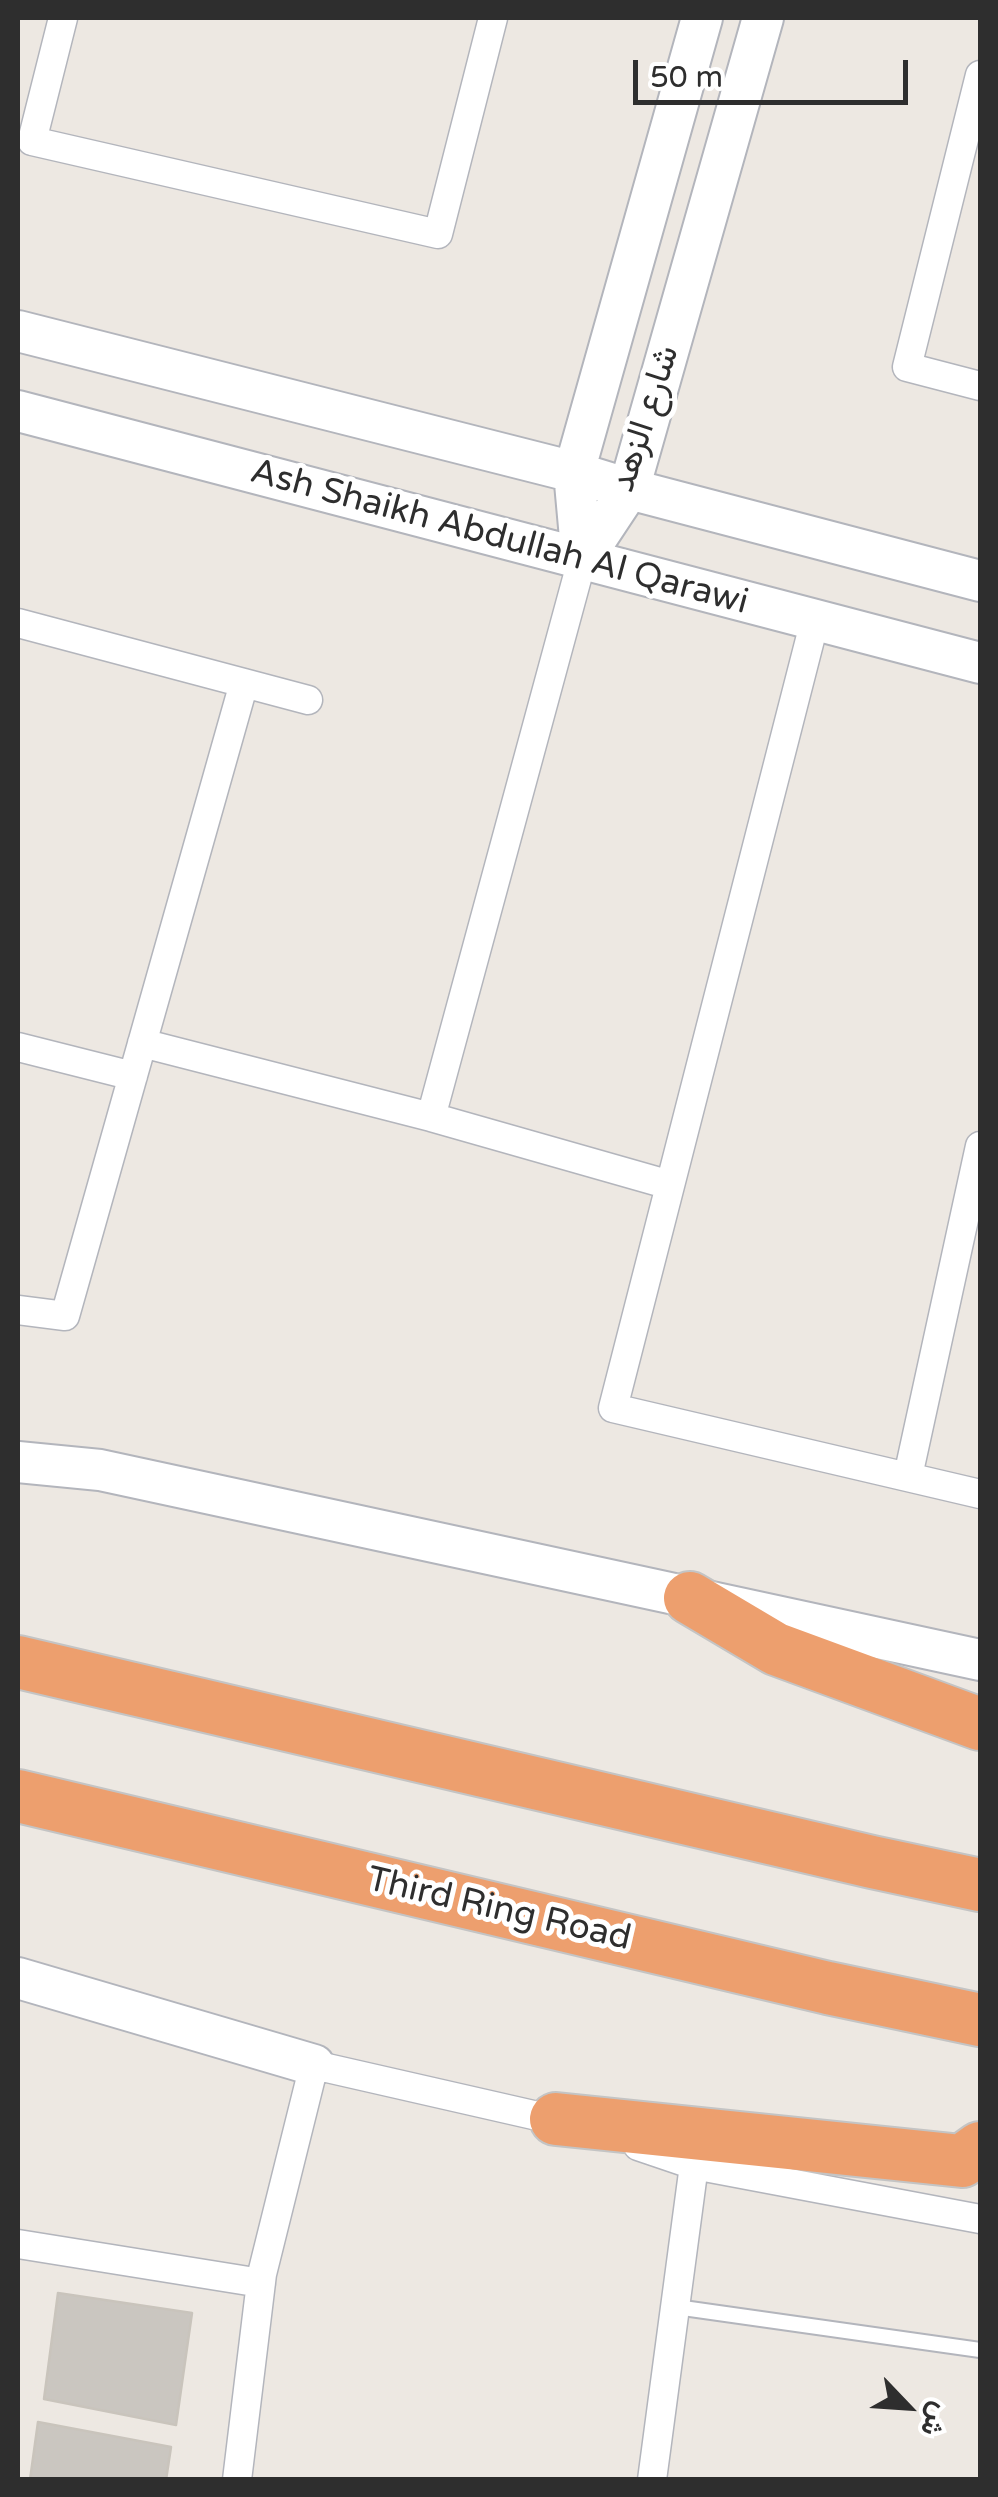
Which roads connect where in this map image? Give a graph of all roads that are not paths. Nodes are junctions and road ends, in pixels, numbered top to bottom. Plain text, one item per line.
1 (63, 18) edge
2 (494, 18) edge
3 (702, 18) edge
4 (764, 18) edge
5 (980, 75) edge
6 (18, 331) edge
7 (980, 386) edge
8 (18, 411) edge
9 (574, 472) junction
10 (629, 489) junction
11 (582, 560) junction
12 (980, 582) edge
13 (816, 620) junction
14 (18, 622) edge
15 (980, 663) edge
16 (244, 683) junction
17 (308, 700) dead end
18 (142, 1043) junction
19 (18, 1047) edge
20 (133, 1076) junction
21 (432, 1117) junction
22 (979, 1161) edge
23 (670, 1185) junction
24 (18, 1310) edge
25 (18, 1462) edge
26 (908, 1476) junction
27 (980, 1494) edge
28 (690, 1598) junction
29 (980, 1660) edge
30 (18, 1662) edge
31 (980, 1724) edge
32 (18, 1796) edge
33 (980, 1885) edge
34 (18, 1978) edge
35 (980, 2020) edge
36 (314, 2065) junction
37 (556, 2119) junction
38 (980, 2148) edge
39 (694, 2165) junction
40 (980, 2219) edge
41 (18, 2244) edge
42 (261, 2283) junction
43 (676, 2307) junction
44 (980, 2350) edge
45 (243, 2479) edge
46 (652, 2480) edge

1 - 2 street
3 - 9 street, شارع الزهد
4 - 10 street, شارع الزهد
5 - 7 street
6 - 9 street
8 - 11 street, Ash Shaikh Abdullah Al Qarawi
9 - 10 street
9 - 11 street, شارع الزهد
10 - 11 street, شارع الزهد
10 - 12 street
11 - 13 street, Ash Shaikh Abdullah Al Qarawi
11 - 21 street
13 - 15 street, Ash Shaikh Abdullah Al Qarawi
13 - 23 street
14 - 16 street
16 - 17 street
16 - 18 street
18 - 20 street
18 - 21 street
19 - 20 street
20 - 24 street
21 - 23 street
22 - 26 street
23 - 26 street
25 - 28 street
26 - 27 street
28 - 29 street
28 - 31 highway
30 - 33 highway
32 - 35 highway, Third Ring Road
34 - 36 street
36 - 37 street
36 - 42 street
37 - 38 highway
37 - 39 street
39 - 40 street
39 - 43 street
41 - 42 street
42 - 45 street
43 - 44 lane
43 - 46 street

